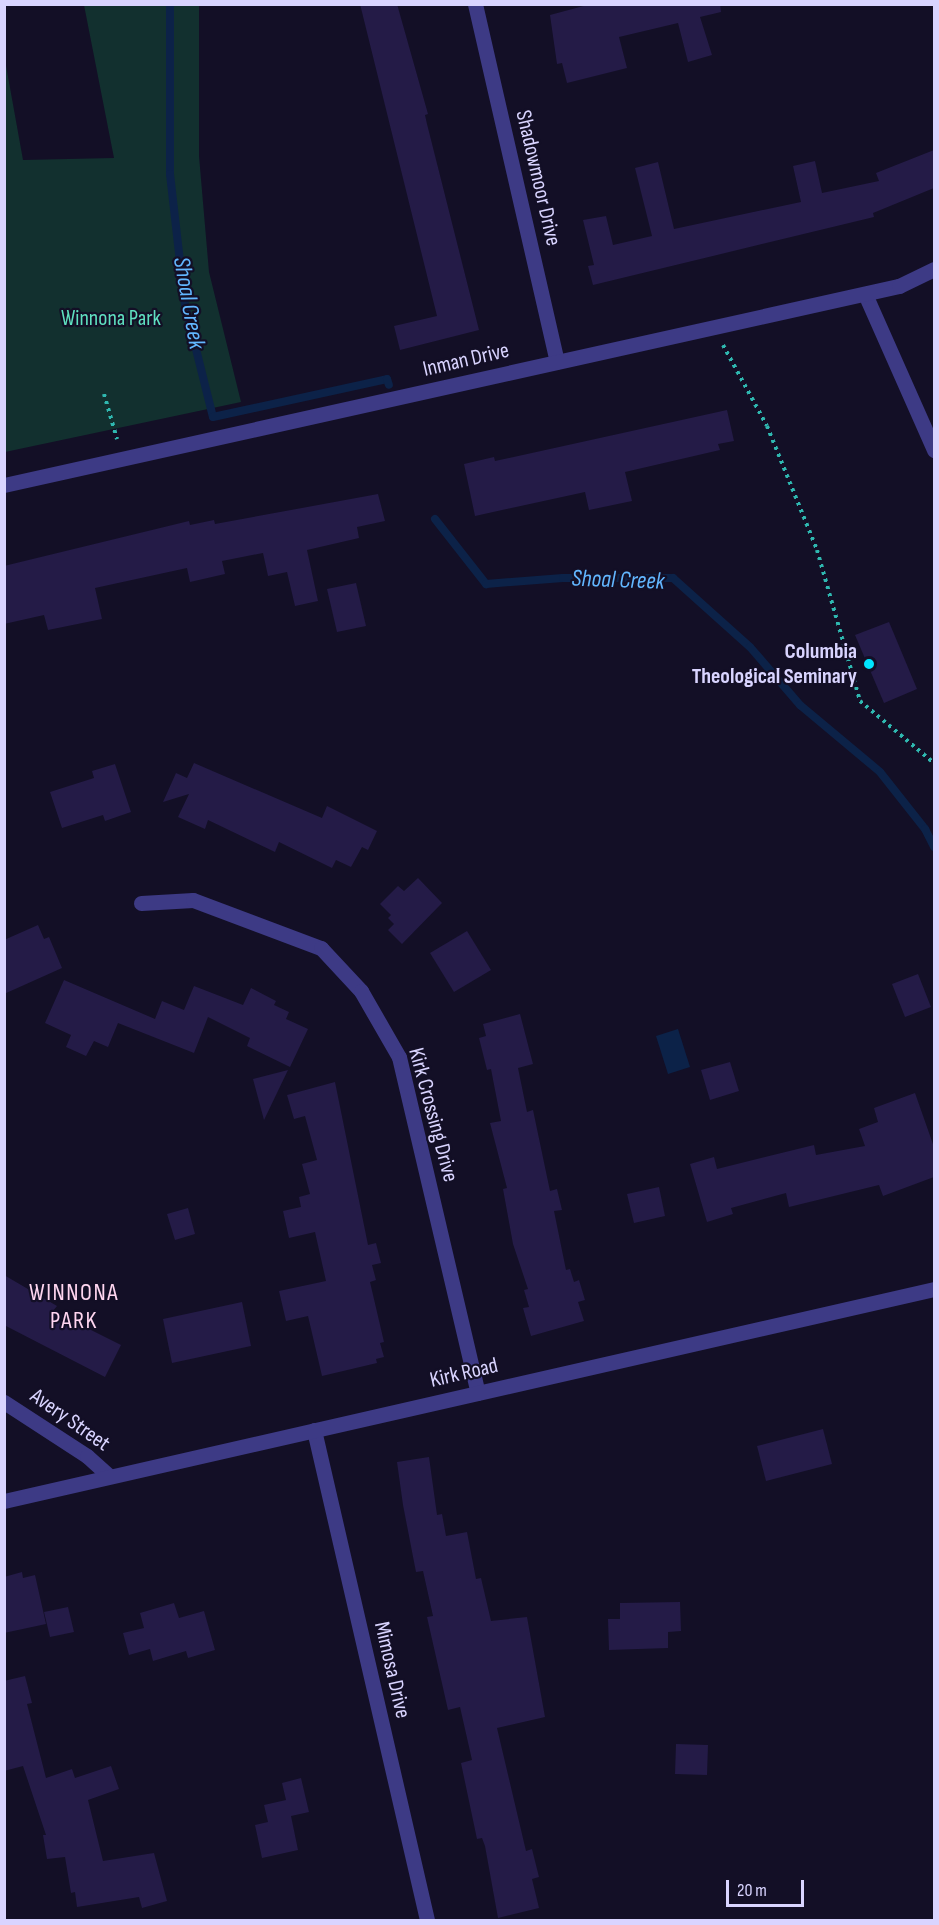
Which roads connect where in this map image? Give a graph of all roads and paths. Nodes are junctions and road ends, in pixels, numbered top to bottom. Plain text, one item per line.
1 (474, 4) edge
2 (934, 269) edge
3 (865, 294) junction
4 (714, 327) junction
5 (557, 362) junction
6 (104, 394) dead end
7 (117, 440) dead end
8 (934, 450) edge
9 (4, 484) edge
10 (934, 763) edge
11 (141, 903) dead end
12 (934, 1289) edge
13 (478, 1393) junction
14 (4, 1402) edge
15 (314, 1430) junction
16 (109, 1476) junction
17 (4, 1501) edge
18 (427, 1920) edge

1 - 5 street, Shadowmoor Drive
2 - 3 street, Inman Drive
3 - 4 street, Inman Drive
3 - 8 street
4 - 5 street, Inman Drive
4 - 10 path
5 - 9 street, Inman Drive
6 - 7 path
11 - 13 street, Kirk Crossing Drive
12 - 13 street, Kirk Road
13 - 15 street, Kirk Road
14 - 16 street, Avery Street
15 - 16 street, Kirk Road
15 - 18 street, Mimosa Drive
16 - 17 street, Kirk Road

